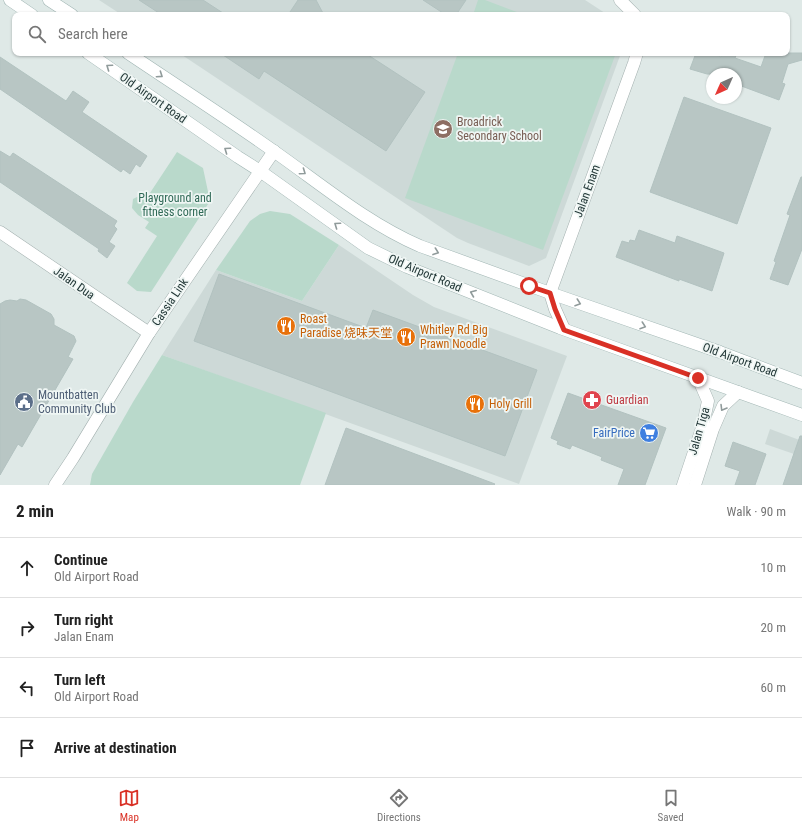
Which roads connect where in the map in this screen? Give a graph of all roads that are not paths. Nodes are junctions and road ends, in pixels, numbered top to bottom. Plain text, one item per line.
1 (10, 0) edge
2 (49, 0) edge
3 (620, 0) edge
4 (28, 12) edge
5 (67, 12) edge
6 (632, 12) edge
7 (92, 56) edge
8 (132, 56) edge
9 (636, 56) edge
10 (274, 151) junction
11 (260, 171) junction
12 (0, 232) edge
13 (550, 293) junction
14 (564, 330) junction
15 (149, 333) junction
16 (698, 378) junction
17 (802, 382) edge
18 (738, 392) junction
19 (802, 415) edge
20 (73, 458) junction
21 (55, 485) edge
22 (64, 485) edge
23 (683, 485) edge
24 (695, 485) edge

1 - 4 main road
2 - 5 main road
3 - 6 main road
11 -> 7 main road, Old Airport Road
8 -> 10 main road, Old Airport Road
9 - 13 main road, Jalan Enam
10 - 11 main road, Cassia Link
10 -> 13 main road, Old Airport Road
14 -> 11 main road, Old Airport Road
11 - 15 main road, Cassia Link
12 - 15 main road, Jalan Dua
13 - 14 main road
13 -> 17 main road, Old Airport Road
14 - 16 main road, Old Airport Road
15 - 20 main road, Cassia Link
16 - 18 main road, Old Airport Road
16 - 23 main road, Jalan Tiga
18 - 19 main road, Old Airport Road
18 -> 24 main road, Jalan Tiga
20 - 21 main road, Cassia Link
20 - 22 main road, Cassia Link

